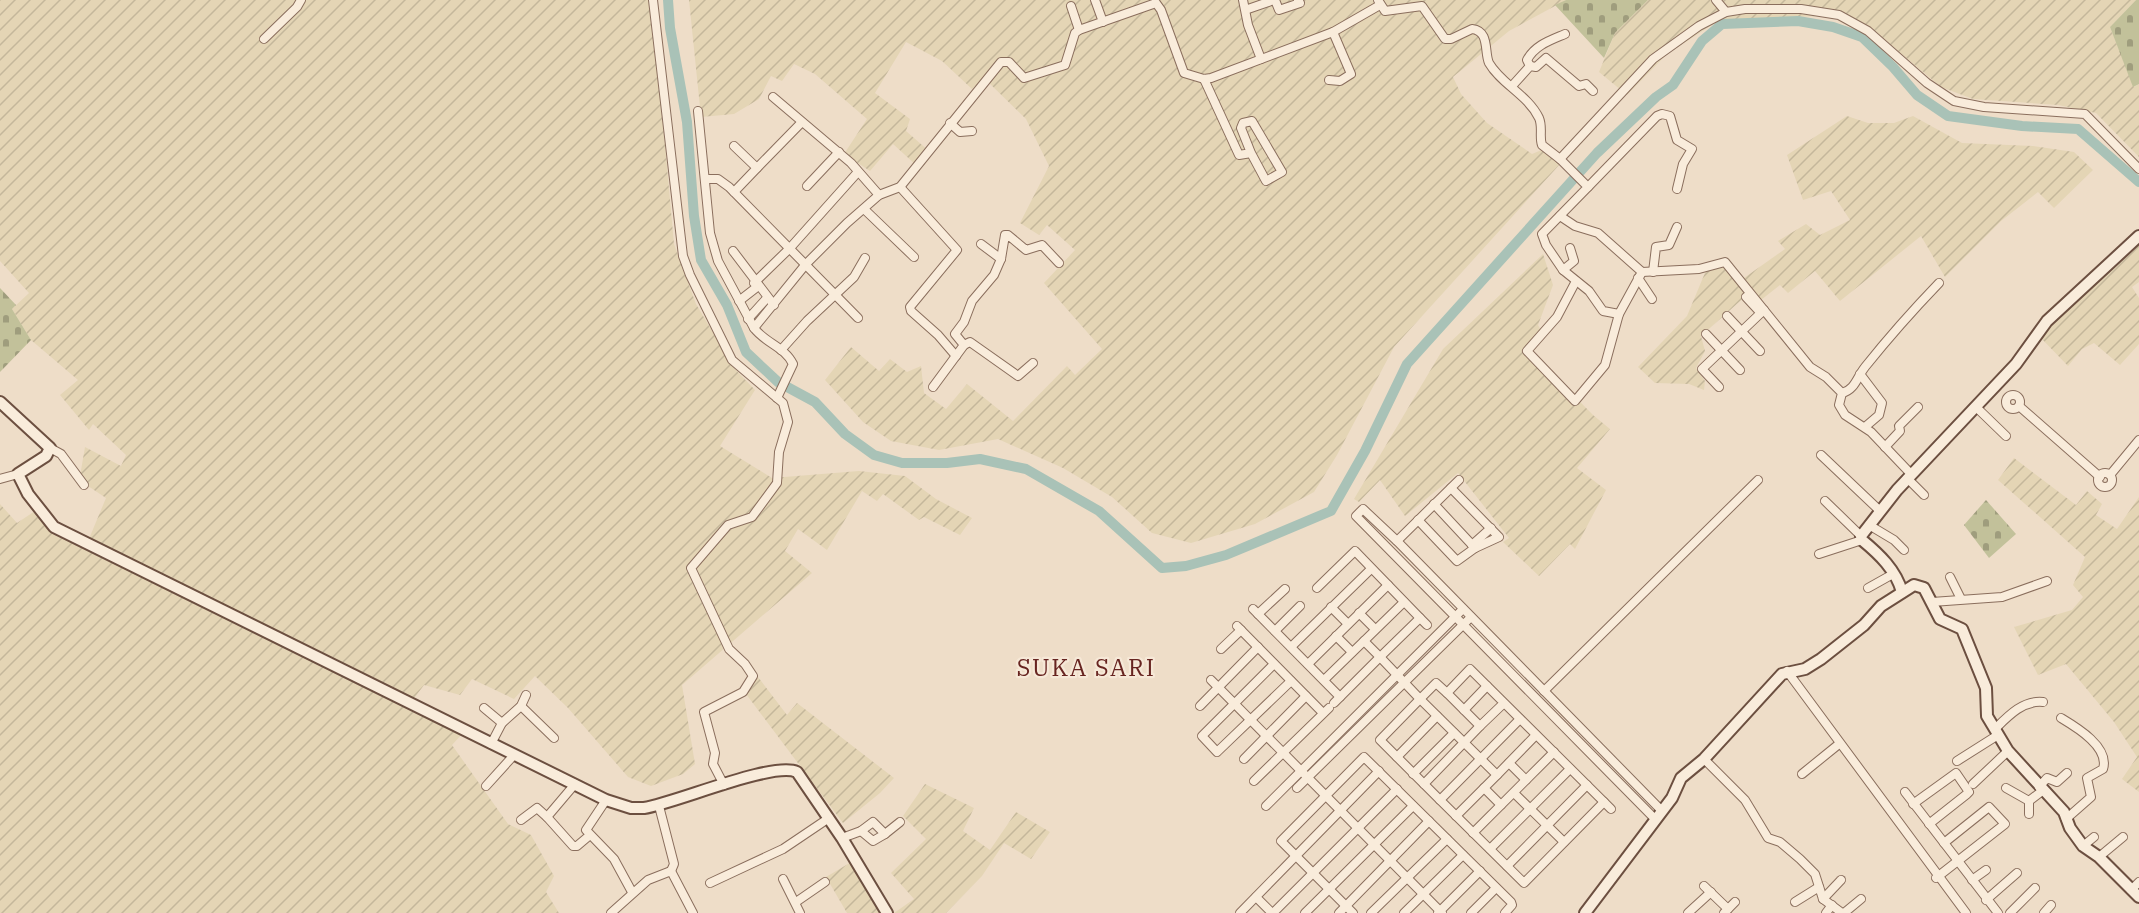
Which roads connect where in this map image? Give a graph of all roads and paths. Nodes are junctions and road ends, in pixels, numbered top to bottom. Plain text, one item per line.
1 (300, 0) edge
2 (653, 0) edge
3 (1095, 0) edge
4 (1243, 0) edge
5 (1275, 0) edge
6 (1298, 0) edge
7 (1716, 0) edge
8 (1156, 1) edge
9 (1379, 3) edge
10 (1071, 6) dead end
11 (1248, 9) dead end
12 (1726, 12) junction
13 (1103, 22) junction
14 (1079, 30) junction
15 (1333, 32) junction
16 (1565, 33) dead end
17 (264, 39) dead end
18 (1261, 59) junction
19 (1530, 66) junction
20 (1204, 79) junction
21 (1329, 80) dead end
22 (1512, 86) junction
23 (1593, 91) dead end
24 (773, 97) dead end
25 (698, 111) dead end
26 (801, 123) junction
27 (950, 123) junction
28 (972, 131) dead end
29 (734, 146) dead end
30 (839, 152) junction
31 (1251, 153) junction
32 (1560, 159) junction
33 (757, 168) junction
34 (2139, 169) edge
35 (857, 172) junction
36 (705, 179) junction
37 (1585, 185) junction
38 (807, 186) dead end
39 (900, 187) junction
40 (1677, 189) dead end
41 (734, 192) junction
42 (879, 195) junction
43 (864, 209) junction
44 (1560, 216) junction
45 (1677, 227) dead end
46 (2139, 236) edge
47 (981, 244) dead end
48 (790, 248) junction
49 (1570, 248) dead end
50 (733, 251) dead end
51 (914, 257) dead end
52 (865, 258) dead end
53 (1001, 260) junction
54 (1059, 263) dead end
55 (806, 264) junction
56 (1563, 270) junction
57 (1653, 272) junction
58 (1640, 275) junction
59 (1576, 281) junction
60 (1939, 283) dead end
61 (756, 285) junction
62 (835, 293) junction
63 (1746, 297) dead end
64 (767, 298) junction
65 (1652, 298) dead end
66 (739, 301) junction
67 (774, 305) junction
68 (1763, 311) junction
69 (1619, 314) junction
70 (1726, 316) dead end
71 (858, 318) dead end
72 (748, 319) junction
73 (754, 328) junction
74 (1741, 332) junction
75 (1706, 334) dead end
76 (1781, 334) dead end
77 (964, 345) junction
78 (781, 350) junction
79 (1721, 350) junction
80 (1760, 351) dead end
81 (956, 356) junction
82 (1033, 363) dead end
83 (1740, 370) dead end
84 (1860, 374) junction
85 (933, 387) dead end
86 (1719, 387) dead end
87 (1994, 387) junction
88 (1842, 393) junction
89 (778, 395) junction
90 (0, 402) edge
91 (1976, 406) junction
92 (1918, 407) dead end
93 (1865, 428) junction
94 (2006, 436) dead end
95 (2139, 440) edge
96 (1885, 447) junction
97 (50, 448) junction
98 (1821, 455) dead end
99 (18, 474) junction
100 (2110, 475) junction
101 (1909, 476) junction
102 (2100, 477) junction
103 (0, 479) edge
104 (1459, 480) dead end
105 (1758, 480) dead end
106 (84, 485) dead end
107 (1451, 488) junction
108 (1924, 495) dead end
109 (1825, 501) dead end
110 (1434, 504) junction
111 (1880, 511) junction
112 (1418, 520) junction
113 (1869, 525) junction
114 (1491, 528) junction
115 (1861, 538) junction
116 (1397, 541) junction
117 (1474, 546) junction
118 (1904, 550) dead end
119 (1819, 554) dead end
120 (1371, 568) junction
121 (1893, 574) junction
122 (1950, 577) dead end
123 (2047, 581) dead end
124 (1388, 585) junction
125 (1317, 588) dead end
126 (1868, 588) dead end
127 (1284, 589) dead end
128 (1902, 592) junction
129 (1961, 599) junction
130 (1404, 602) junction
131 (1932, 602) junction
132 (1300, 606) dead end
133 (1331, 608) junction
134 (1463, 609) junction
135 (1359, 613) junction
136 (1471, 617) junction
137 (1420, 618) junction
138 (1455, 618) junction
139 (1348, 624) junction
140 (1427, 625) dead end
141 (1463, 626) junction
142 (1375, 629) junction
143 (1275, 631) junction
144 (1336, 636) junction
145 (1364, 641) junction
146 (1258, 647) junction
147 (1291, 647) junction
148 (1221, 649) dead end
149 (1352, 652) junction
150 (1380, 657) junction
151 (1274, 664) junction
152 (1308, 664) junction
153 (1787, 671) junction
154 (1398, 675) junction
155 (1211, 680) dead end
156 (1324, 680) junction
157 (1291, 681) junction
158 (1404, 683) junction
159 (1487, 686) junction
160 (1217, 687) junction
161 (1446, 693) junction
162 (1546, 693) junction
163 (526, 695) dead end
164 (1306, 696) junction
165 (1420, 699) junction
166 (2043, 702) dead end
167 (1234, 703) junction
168 (1504, 703) junction
169 (1540, 704) junction
170 (1332, 705) junction
171 (521, 706) junction
172 (1200, 706) dead end
173 (484, 708) dead end
174 (1464, 710) junction
175 (1437, 716) junction
176 (2061, 718) dead end
177 (1520, 719) junction
178 (1251, 720) junction
179 (502, 723) junction
180 (1480, 726) junction
181 (1996, 732) junction
182 (1454, 733) junction
183 (1536, 735) junction
184 (1267, 736) junction
185 (554, 738) dead end
186 (1464, 743) junction
187 (491, 744) junction
188 (1839, 744) junction
189 (2008, 751) junction
190 (1283, 752) junction
191 (1554, 752) junction
192 (514, 754) junction
193 (1396, 757) junction
194 (1244, 759) dead end
195 (1480, 759) junction
196 (1704, 759) junction
197 (1958, 761) dead end
198 (1509, 763) junction
199 (1570, 769) junction
200 (1378, 771) junction
201 (2067, 773) dead end
202 (1304, 774) junction
203 (1413, 774) junction
204 (1802, 774) dead end
205 (1497, 775) junction
206 (1526, 780) junction
207 (1254, 781) dead end
208 (575, 784) junction
209 (1424, 784) junction
210 (1973, 784) dead end
211 (724, 785) junction
212 (1587, 785) junction
213 (486, 786) dead end
214 (1297, 788) dead end
215 (1484, 788) junction
216 (2006, 788) dead end
217 (1397, 789) junction
218 (2041, 789) junction
219 (1905, 792) dead end
220 (1514, 793) junction
221 (1325, 795) junction
222 (606, 800) junction
223 (1440, 800) junction
224 (2029, 801) junction
225 (1604, 802) junction
226 (1913, 804) junction
227 (1501, 805) junction
228 (658, 806) junction
229 (1266, 806) dead end
230 (1413, 806) junction
231 (1530, 809) junction
232 (1611, 809) dead end
233 (1341, 811) junction
234 (2029, 814) dead end
235 (1659, 815) junction
236 (1456, 816) junction
237 (547, 817) junction
238 (829, 818) junction
239 (2066, 819) junction
240 (521, 820) dead end
241 (1429, 821) junction
242 (900, 822) dead end
243 (1929, 824) junction
244 (1547, 826) junction
245 (1358, 828) junction
246 (861, 831) junction
247 (1473, 833) junction
248 (885, 834) junction
249 (590, 835) junction
250 (2094, 837) dead end
251 (2123, 837) dead end
252 (842, 838) junction
253 (1447, 839) junction
254 (1564, 842) junction
255 (1944, 843) junction
256 (1374, 844) junction
257 (2083, 846) junction
258 (1490, 849) junction
259 (1463, 855) junction
260 (1297, 857) junction
261 (2099, 857) junction
262 (1391, 861) junction
263 (1958, 861) junction
264 (1507, 866) junction
265 (1986, 870) dead end
266 (671, 871) junction
267 (1479, 872) junction
268 (2017, 873) dead end
269 (1314, 874) junction
270 (1937, 877) junction
271 (1407, 878) junction
272 (783, 879) dead end
273 (1841, 880) dead end
274 (1972, 880) junction
275 (825, 882) dead end
276 (710, 883) dead end
277 (1819, 887) junction
278 (1328, 888) junction
279 (1496, 888) junction
280 (2035, 888) dead end
281 (2136, 890) edge
282 (632, 892) junction
283 (1423, 893) junction
284 (1256, 897) junction
285 (1823, 899) junction
286 (1861, 899) dead end
287 (1986, 900) junction
288 (796, 902) junction
289 (1795, 902) dead end
290 (1735, 903) dead end
291 (1832, 905) junction
292 (2051, 905) dead end
293 (1346, 906) junction
294 (1726, 911) edge
295 (1440, 912) edge
296 (611, 913) edge
297 (693, 913) edge
298 (800, 913) edge
299 (887, 913) edge
300 (1240, 913) edge
301 (1272, 913) edge
302 (1305, 913) edge
303 (1339, 913) edge
304 (1353, 913) edge
305 (1371, 913) edge
306 (1404, 913) edge
307 (1471, 913) edge
308 (1505, 913) edge
309 (1585, 913) edge
310 (1688, 913) edge
311 (1826, 913) edge
312 (1843, 913) edge
313 (1966, 913) edge
314 (1998, 913) edge
315 (2010, 913) edge
316 (2044, 913) edge

1 - 17 street
2 - 89 street
3 - 13 street
4 - 18 street
5 - 6 street
5 - 11 street
7 - 12 street
8 - 13 street
8 - 20 street
9 - 15 street
9 - 22 street
10 - 14 street
12 - 32 street
12 - 34 street
13 - 14 street
14 - 27 street
15 - 18 street
15 - 21 street
16 - 19 street
18 - 20 street
19 - 22 street
19 - 23 street
20 - 31 street
22 - 32 street
24 - 26 street
25 - 36 street
26 - 30 street
26 - 33 street
27 - 28 street
27 - 39 street
29 - 33 street
30 - 35 street
30 - 38 street
31 - 31 street
32 - 37 street
33 - 41 street
35 - 42 street
35 - 48 street
36 - 41 street
36 - 66 street
37 - 40 street
37 - 44 street
39 - 42 street
39 - 81 street
41 - 48 street
42 - 43 street
43 - 51 street
43 - 55 street
44 - 56 street
44 - 58 street
45 - 57 street
46 - 87 street
47 - 53 street
48 - 55 street
48 - 61 street
49 - 56 street
50 - 61 street
52 - 62 street
53 - 54 street
53 - 77 street
55 - 62 street
55 - 67 street
56 - 59 street
57 - 58 street
57 - 68 street
58 - 65 street
58 - 69 street
59 - 69 street
59 - 69 street
60 - 84 street
61 - 64 street
61 - 66 street
62 - 71 street
62 - 78 street
63 - 68 street
64 - 67 street
64 - 72 street
66 - 72 street
67 - 73 street
68 - 74 street
68 - 76 street
68 - 88 street
70 - 74 street
72 - 73 street
73 - 78 street
74 - 79 street
74 - 80 street
75 - 79 street
77 - 81 street
77 - 82 street
78 - 89 street
79 - 83 street
79 - 86 street
81 - 85 street
84 - 88 street
84 - 93 street
87 - 91 street
87 - 102 street
88 - 93 street
89 - 211 street
90 - 97 street
91 - 94 street
91 - 101 street
92 - 96 street
93 - 96 street
95 - 100 street
96 - 101 street
97 - 99 street
97 - 106 street
98 - 111 street
99 - 103 street
99 - 187 street
100 - 102 street
100 - 102 street
101 - 108 street
101 - 111 street
104 - 107 street
105 - 162 street
107 - 110 street
107 - 114 street
109 - 115 street
110 - 112 street
110 - 117 street
111 - 113 street
112 - 116 street
112 - 117 street
113 - 115 street
113 - 118 street
114 - 117 street
114 - 117 street
115 - 119 street
115 - 121 street
116 - 134 street
116 - 138 street
120 - 124 street
120 - 125 street
120 - 133 street
121 - 126 street
121 - 128 street
122 - 129 street
123 - 129 street
124 - 130 street
124 - 135 street
127 - 143 street
128 - 131 street
128 - 153 street
129 - 131 street
130 - 137 street
130 - 142 street
131 - 181 street
132 - 143 street
133 - 139 street
133 - 147 street
134 - 136 street
134 - 138 street
135 - 139 street
135 - 142 street
136 - 141 street
136 - 162 street
137 - 140 street
137 - 150 street
138 - 141 street
138 - 154 street
139 - 144 street
141 - 158 street
141 - 169 street
142 - 145 street
143 - 147 street
144 - 149 street
144 - 152 street
145 - 149 street
145 - 150 street
146 - 148 street
146 - 151 street
146 - 160 street
147 - 152 street
149 - 156 street
150 - 154 street
150 - 170 street
151 - 157 street
151 - 167 street
152 - 156 street
153 - 188 street
153 - 196 street
154 - 158 street
154 - 202 street
155 - 160 street
156 - 170 street
157 - 164 street
157 - 178 street
158 - 165 street
158 - 202 street
159 - 161 street
159 - 168 street
159 - 174 street
160 - 167 street
160 - 172 street
161 - 165 street
161 - 174 street
162 - 169 street
162 - 235 street
163 - 171 street
164 - 170 street
164 - 184 street
165 - 175 street
165 - 193 street
166 - 181 street
167 - 178 street
167 - 178 street
168 - 177 street
168 - 180 street
169 - 235 street
170 - 190 street
171 - 179 street
171 - 185 street
173 - 179 street
174 - 180 street
175 - 182 street
175 - 193 street
176 - 239 street
177 - 183 street
177 - 195 street
178 - 184 street
179 - 187 street
180 - 186 street
181 - 189 street
181 - 197 street
182 - 186 street
182 - 203 street
183 - 191 street
183 - 198 street
184 - 190 street
184 - 194 street
186 - 195 street
186 - 209 street
187 - 192 street
188 - 204 street
188 - 270 street
189 - 210 street
189 - 218 street
190 - 202 street
190 - 207 street
191 - 199 street
191 - 206 street
192 - 208 street
192 - 213 street
193 - 203 street
195 - 205 street
195 - 223 street
196 - 235 street
196 - 277 street
198 - 205 street
198 - 206 street
199 - 212 street
199 - 231 street
200 - 217 street
200 - 221 street
200 - 233 street
201 - 218 street
202 - 214 street
202 - 221 street
202 - 229 street
203 - 209 street
205 - 215 street
206 - 220 street
208 - 222 street
208 - 237 street
209 - 223 street
211 - 228 street
211 - 238 street
212 - 225 street
212 - 244 street
215 - 227 street
215 - 236 street
216 - 224 street
217 - 230 street
217 - 245 street
218 - 224 street
218 - 239 street
219 - 226 street
220 - 227 street
220 - 231 street
221 - 233 street
221 - 260 street
222 - 228 street
222 - 249 street
223 - 236 street
224 - 234 street
225 - 232 street
225 - 254 street
226 - 243 street
226 - 243 street
227 - 247 street
228 - 266 street
230 - 241 street
230 - 256 street
231 - 244 street
231 - 258 street
233 - 245 street
233 - 260 street
235 - 309 street
236 - 247 street
237 - 240 street
237 - 249 street
238 - 252 street
238 - 276 street
239 - 257 street
241 - 253 street
241 - 262 street
242 - 248 street
243 - 255 street
244 - 254 street
244 - 264 street
245 - 256 street
245 - 269 street
246 - 248 street
246 - 248 street
246 - 252 street
247 - 258 street
249 - 282 street
250 - 257 street
251 - 261 street
252 - 299 street
253 - 259 street
253 - 271 street
254 - 264 street
255 - 263 street
255 - 263 street
256 - 262 street
256 - 278 street
257 - 261 street
258 - 264 street
259 - 267 street
259 - 283 street
260 - 269 street
260 - 284 street
261 - 281 street
262 - 271 street
262 - 293 street
263 - 270 street
263 - 274 street
265 - 274 street
266 - 282 street
266 - 297 street
267 - 279 street
267 - 295 street
268 - 287 street
269 - 278 street
269 - 301 street
270 - 313 street
271 - 283 street
271 - 305 street
272 - 288 street
273 - 285 street
274 - 287 street
275 - 288 street
277 - 285 street
277 - 289 street
278 - 293 street
278 - 302 street
279 - 307 street
279 - 308 street
280 - 315 street
282 - 296 street
283 - 295 street
283 - 306 street
284 - 300 street
284 - 301 street
285 - 291 street
286 - 312 street
287 - 314 street
288 - 298 street
290 - 294 street
291 - 311 street
291 - 312 street
292 - 316 street
293 - 303 street
293 - 304 street
294 - 310 street

